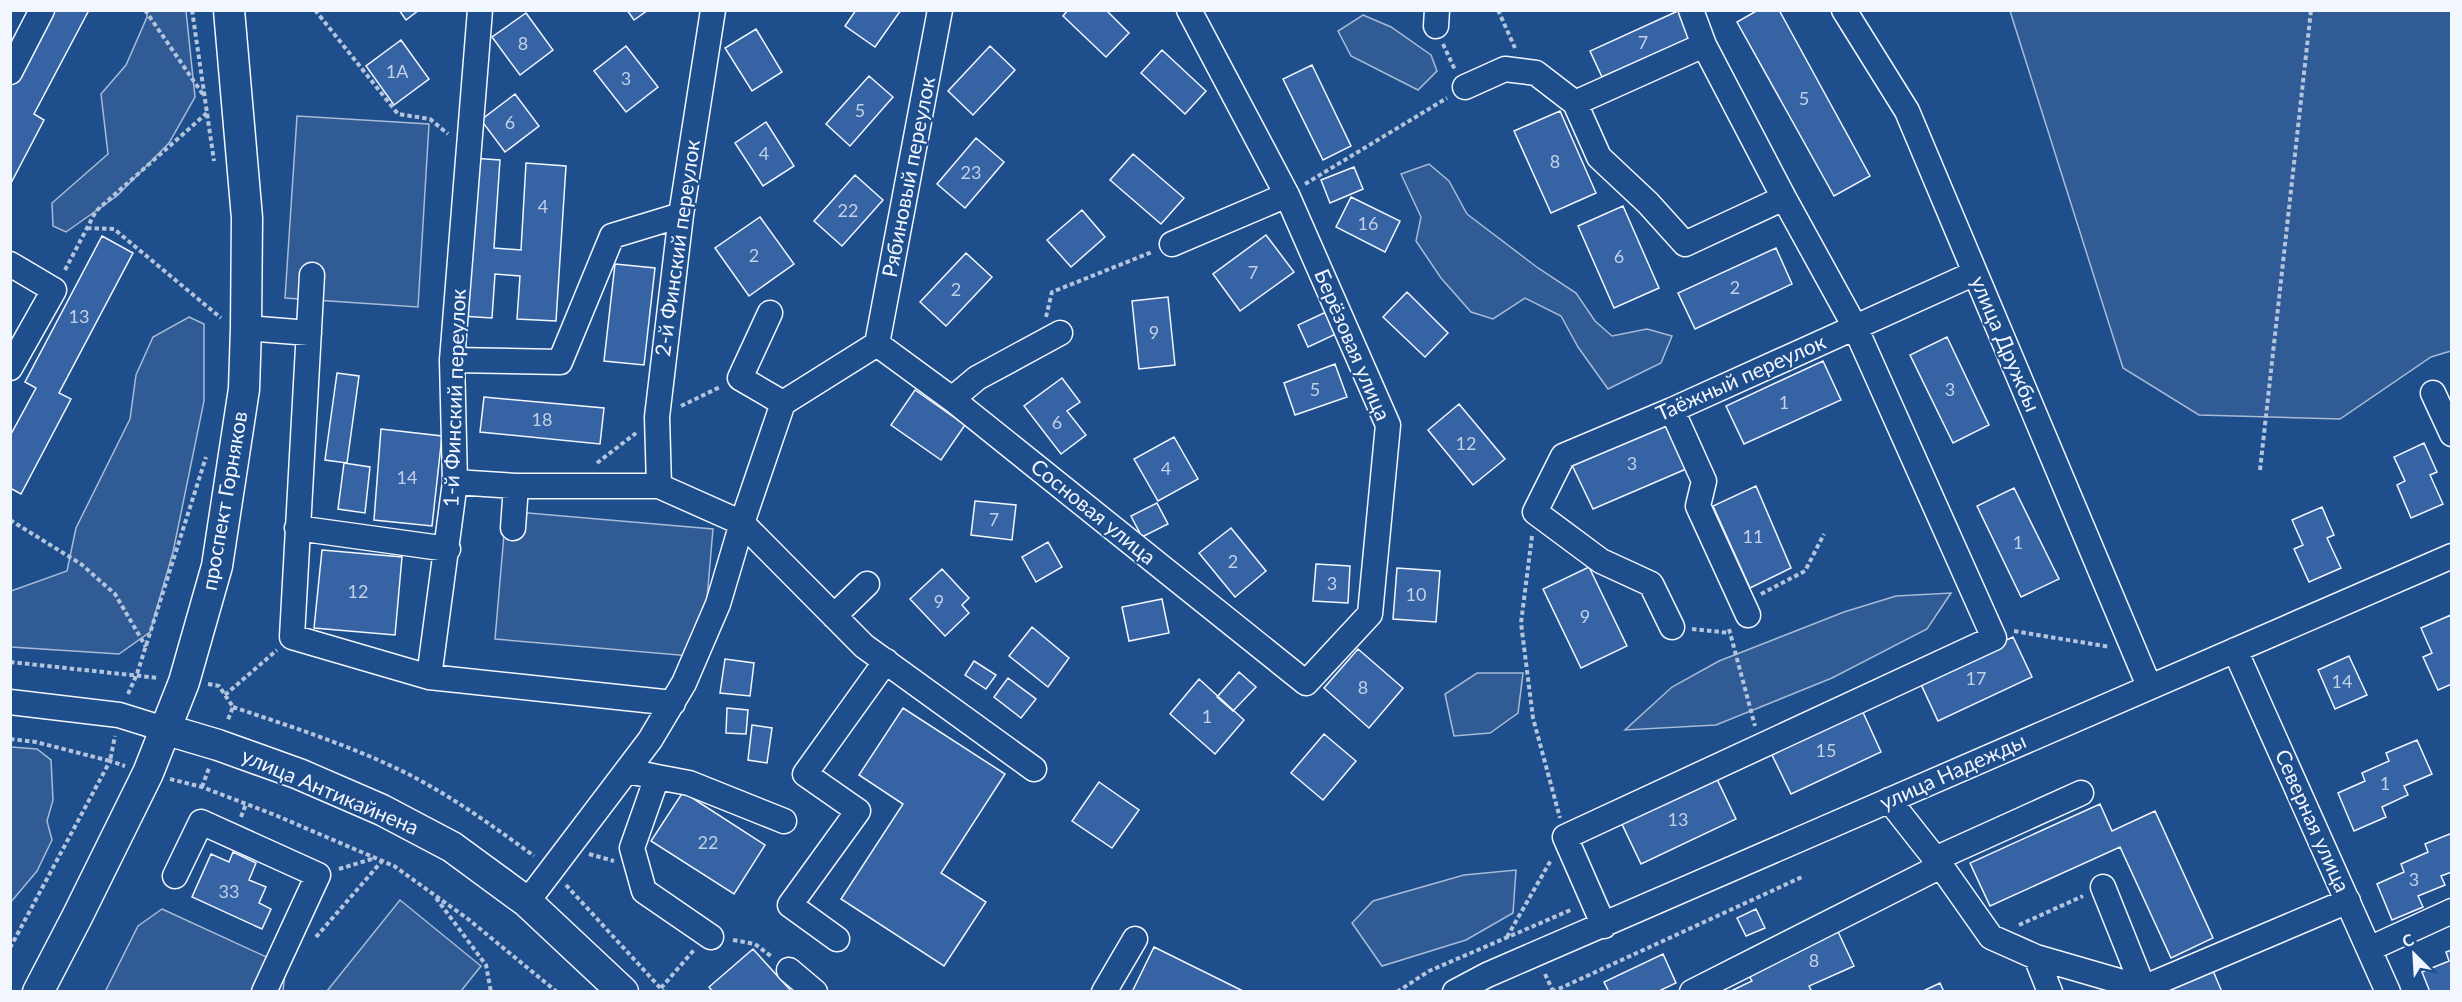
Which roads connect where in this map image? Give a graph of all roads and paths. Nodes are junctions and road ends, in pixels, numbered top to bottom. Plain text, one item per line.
1 (42, 10) edge
2 (145, 10) edge
3 (192, 10) edge
4 (229, 10) edge
5 (315, 10) edge
6 (480, 10) edge
7 (713, 10) edge
8 (940, 10) edge
9 (1189, 10) edge
10 (1498, 10) edge
11 (1691, 10) edge
12 (1844, 10) edge
13 (2311, 10) edge
14 (1437, 18) edge
15 (1704, 45) junction
16 (10, 72) edge
17 (1526, 72) junction
18 (1465, 87) junction
19 (205, 98) junction
20 (1575, 103) junction
21 (207, 113) junction
22 (469, 153) junction
23 (216, 170) dead end
24 (1287, 195) junction
25 (1784, 198) junction
26 (681, 215) junction
27 (87, 228) junction
28 (1172, 244) joint
29 (10, 264) edge
30 (1975, 273) junction
31 (312, 275) dead end
32 (54, 290) junction
33 (221, 306) dead end
34 (770, 314) dead end
35 (230, 325) junction
36 (1856, 327) junction
37 (309, 333) junction
38 (1060, 333) joint
39 (877, 344) junction
40 (452, 360) junction
41 (10, 368) edge
42 (740, 378) junction
43 (2433, 393) dead end
44 (952, 399) junction
45 (783, 403) junction
46 (1672, 410) junction
47 (657, 417) junction
48 (2451, 434) edge
49 (207, 454) dead end
50 (2260, 470) dead end
51 (456, 482) junction
52 (516, 486) junction
53 (568, 486) junction
54 (660, 486) junction
55 (1535, 512) junction
56 (10, 520) edge
57 (742, 523) junction
58 (297, 528) junction
59 (513, 528) dead end
60 (1824, 534) dead end
61 (448, 549) junction
62 (2451, 556) edge
63 (867, 584) dead end
64 (1745, 609) junction
65 (834, 616) junction
66 (1672, 627) joint
67 (1730, 633) junction
68 (292, 638) junction
69 (1994, 638) junction
70 (146, 647) junction
71 (2134, 650) junction
72 (2235, 650) junction
73 (886, 661) junction
74 (10, 662) edge
75 (429, 677) junction
76 (1306, 683) joint
77 (2149, 686) junction
78 (225, 695) dead end
79 (10, 702) edge
80 (673, 703) junction
81 (164, 729) junction
82 (1760, 747) junction
83 (1034, 769) dead end
84 (628, 771) junction
85 (657, 777) junction
86 (2081, 793) dead end
87 (1889, 800) junction
88 (275, 815) dead end
89 (784, 821) dead end
90 (1565, 837) junction
91 (375, 858) junction
92 (382, 861) junction
93 (1938, 862) junction
94 (318, 875) junction
95 (174, 876) dead end
96 (1802, 877) dead end
97 (2103, 887) joint
98 (434, 895) junction
99 (1593, 900) junction
100 (2348, 901) junction
101 (527, 902) junction
102 (2451, 911) edge
103 (1604, 926) junction
104 (711, 937) joint
105 (1507, 937) junction
106 (1991, 937) junction
107 (315, 938) dead end
108 (837, 939) dead end
109 (1135, 939) dead end
110 (2369, 949) junction
111 (689, 955) dead end
112 (2036, 957) junction
113 (789, 970) joint
114 (1491, 983) edge
115 (661, 988) dead end
116 (2144, 990) edge
117 (38, 992) edge
118 (264, 992) edge
119 (492, 992) edge
120 (557, 992) edge
121 (623, 992) edge
122 (815, 992) edge
123 (1104, 992) edge
124 (1397, 992) edge
125 (1455, 992) edge
126 (1552, 992) edge
127 (1692, 992) edge
128 (2050, 992) edge
129 (2388, 992) edge

1 - 16 street
2 - 19 path
3 - 19 path
4 - 35 main road, проспект Горняков
5 - 22 path
6 - 22 street, 1-й Финский переулок
7 - 26 street, 2-й Финский переулок
8 - 39 street, Рябиновый переулок
9 - 24 street, Берёзовая улица
10 - 17 path
11 - 15 street
12 - 30 street, улица Дружбы
13 - 50 path
14 - 18 path
15 - 20 street
15 - 25 street
17 - 18 street
17 - 20 street
18 - 24 path
19 - 21 path
20 - 25 street
21 - 23 path
21 - 27 path
22 - 40 street, 1-й Финский переулок
24 - 28 street
24 - 76 street, Берёзовая улица
25 - 36 street
26 - 40 street
26 - 47 street, 2-й Финский переулок
27 - 32 path
27 - 35 path
28 - 38 path
29 - 32 street
30 - 36 street, Таёжный переулок
30 - 71 street, улица Дружбы
31 - 37 street
32 - 41 street
33 - 35 path
34 - 42 street
35 - 37 street
35 - 81 main road, проспект Горняков
36 - 46 street, Таёжный переулок
36 - 69 street
37 - 58 street
38 - 44 street
39 - 44 street, Сосновая улица
39 - 45 street
40 - 51 street, 1-й Финский переулок
42 - 45 street
42 - 47 path
43 - 48 street
44 - 76 street, Сосновая улица
45 - 57 street
46 - 55 street, Таёжный переулок
46 - 64 street
47 - 53 path
47 - 54 street, 2-й Финский переулок
49 - 70 path
51 - 52 street
51 - 61 street, 1-й Финский переулок
52 - 53 street
52 - 59 street
53 - 54 street
54 - 57 street
55 - 66 street
55 - 90 path
56 - 70 path
57 - 65 street
57 - 80 street
58 - 61 street
58 - 68 street
60 - 64 path
61 - 75 street, 1-й Финский переулок
62 - 72 street, улица Надежды
63 - 65 street
64 - 67 path
65 - 73 street
66 - 67 path
67 - 82 path
68 - 75 street
68 - 78 path
69 - 71 path
69 - 82 street
70 - 74 path
71 - 77 street, улица Дружбы
72 - 77 street, улица Надежды
72 - 100 street, Северная улица
73 - 83 street
73 - 108 street
75 - 80 street
77 - 87 street, улица Надежды
79 - 81 street
80 - 84 street
81 - 101 main road, улица Антикайнена
81 - 117 main road, проспект Горняков
82 - 90 street
84 - 85 street
84 - 101 street
85 - 89 street
85 - 104 street
86 - 93 street
87 - 93 street
87 - 103 street, улица Надежды
88 - 91 path
90 - 99 street
90 - 105 path
91 - 92 path
91 - 94 path
92 - 98 path
92 - 107 path
93 - 106 street
93 - 127 street
94 - 95 street
94 - 118 street
96 - 126 path
97 - 106 path
97 - 116 street
98 - 119 path
98 - 120 path
99 - 103 street
99 - 105 path
100 - 110 street, Северная улица
100 - 116 street
101 - 121 main road, улица Антикайнена
102 - 110 street
103 - 114 street, улица Надежды
104 - 113 path
105 - 124 path
106 - 112 street
109 - 123 street
110 - 129 street, Северная улица
111 - 115 path
112 - 116 street
112 - 128 street
113 - 122 street
114 - 125 street, улица Надежды

